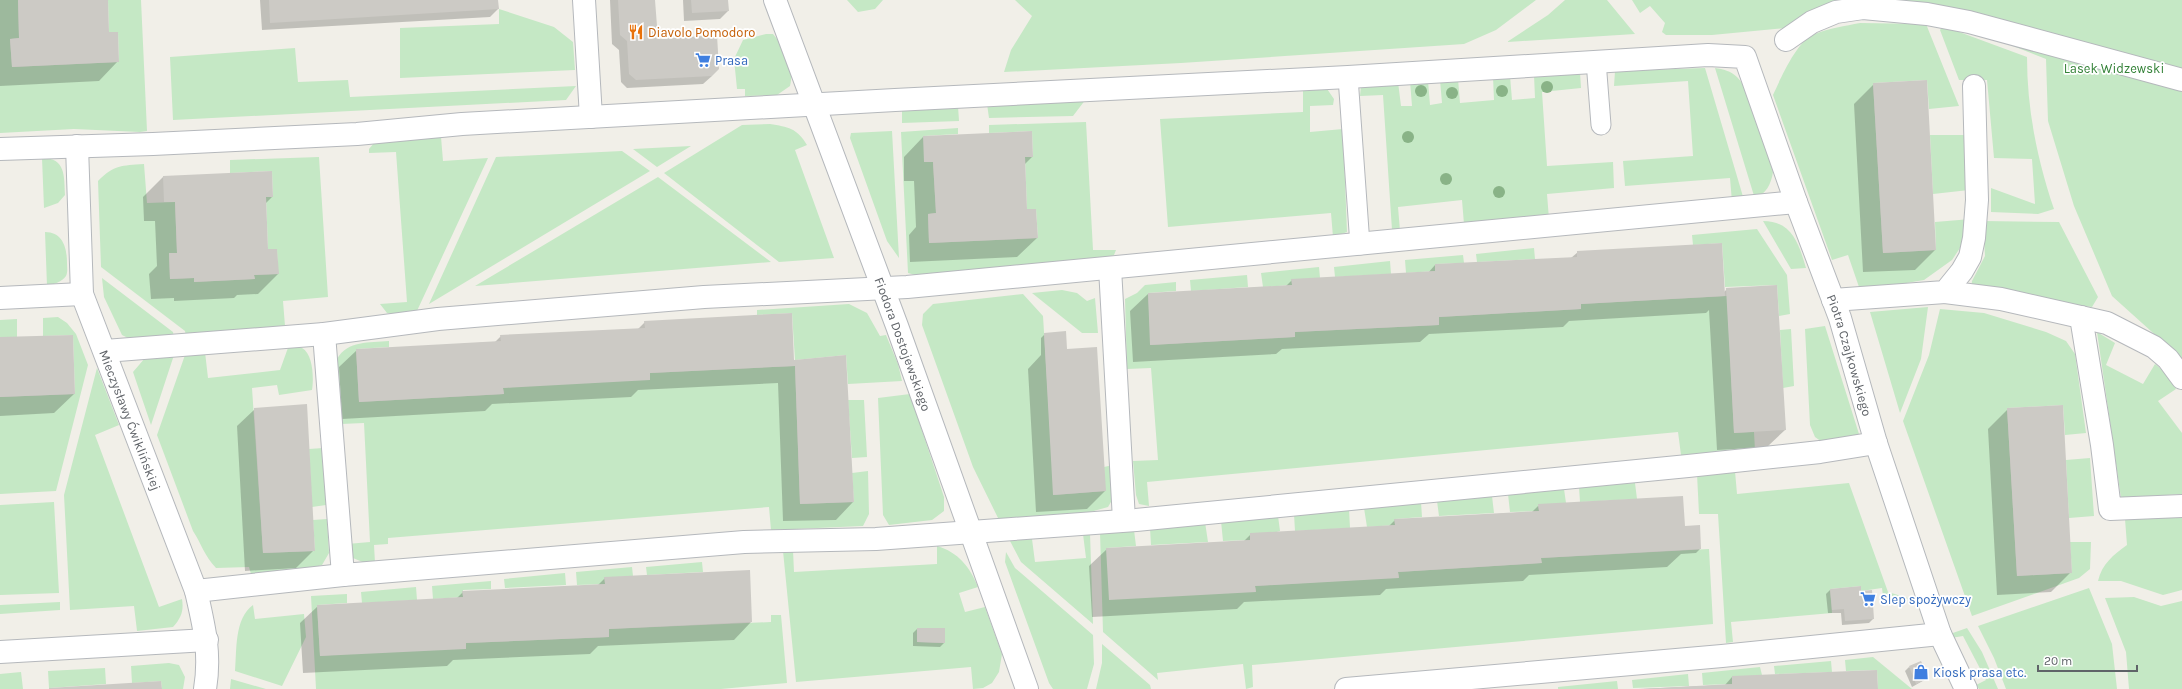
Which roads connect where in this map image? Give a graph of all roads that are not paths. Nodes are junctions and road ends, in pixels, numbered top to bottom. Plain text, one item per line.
1 (584, 0) edge
2 (775, 0) edge
3 (1786, 40) dead end
4 (1596, 62) junction
5 (1348, 78) junction
6 (2182, 80) edge
7 (1974, 86) dead end
8 (815, 105) junction
9 (590, 117) junction
10 (1601, 125) dead end
11 (77, 146) junction
12 (0, 149) edge
13 (1796, 202) junction
14 (1360, 245) junction
15 (1110, 268) junction
16 (882, 287) junction
17 (1945, 292) junction
18 (82, 294) junction
19 (0, 298) edge
20 (1833, 300) junction
21 (2081, 317) junction
22 (324, 334) junction
23 (105, 351) junction
24 (2182, 378) edge
25 (1876, 443) junction
26 (2182, 506) edge
27 (1124, 520) junction
28 (970, 531) junction
29 (343, 575) junction
30 (196, 592) junction
31 (1940, 634) junction
32 (207, 640) junction
33 (0, 652) edge
34 (205, 689) edge
35 (1027, 689) edge
36 (1346, 689) edge
37 (1966, 689) edge

1 - 9 street
2 - 8 street, Fiodora Dostojewskiego
3 - 6 street
4 - 5 street
4 - 10 lane
4 - 13 street, Piotra Czajkowskiego
5 - 8 street
5 - 14 lane
7 - 17 street
8 - 9 street
8 - 16 street, Fiodora Dostojewskiego
9 - 11 street
11 - 12 street
11 - 18 street, Mieczysławy Ćwiklińskiej
13 - 14 street
13 - 20 street, Piotra Czajkowskiego
14 - 15 street
15 - 16 street
15 - 27 street
16 - 22 street
16 - 28 street, Fiodora Dostojewskiego
17 - 20 street
17 - 21 street
18 - 19 street
18 - 23 street, Mieczysławy Ćwiklińskiej
20 - 25 street, Piotra Czajkowskiego
21 - 24 street
21 - 26 street
22 - 23 street
22 - 29 street
23 - 30 street, Mieczysławy Ćwiklińskiej
25 - 27 street
25 - 31 street, Piotra Czajkowskiego
27 - 28 street
28 - 29 street
28 - 35 street, Fiodora Dostojewskiego
29 - 30 street
30 - 32 street, Mieczysławy Ćwiklińskiej
31 - 36 street
31 - 37 street, Piotra Czajkowskiego
32 - 33 street
32 - 34 street, Mieczysławy Ćwiklińskiej

